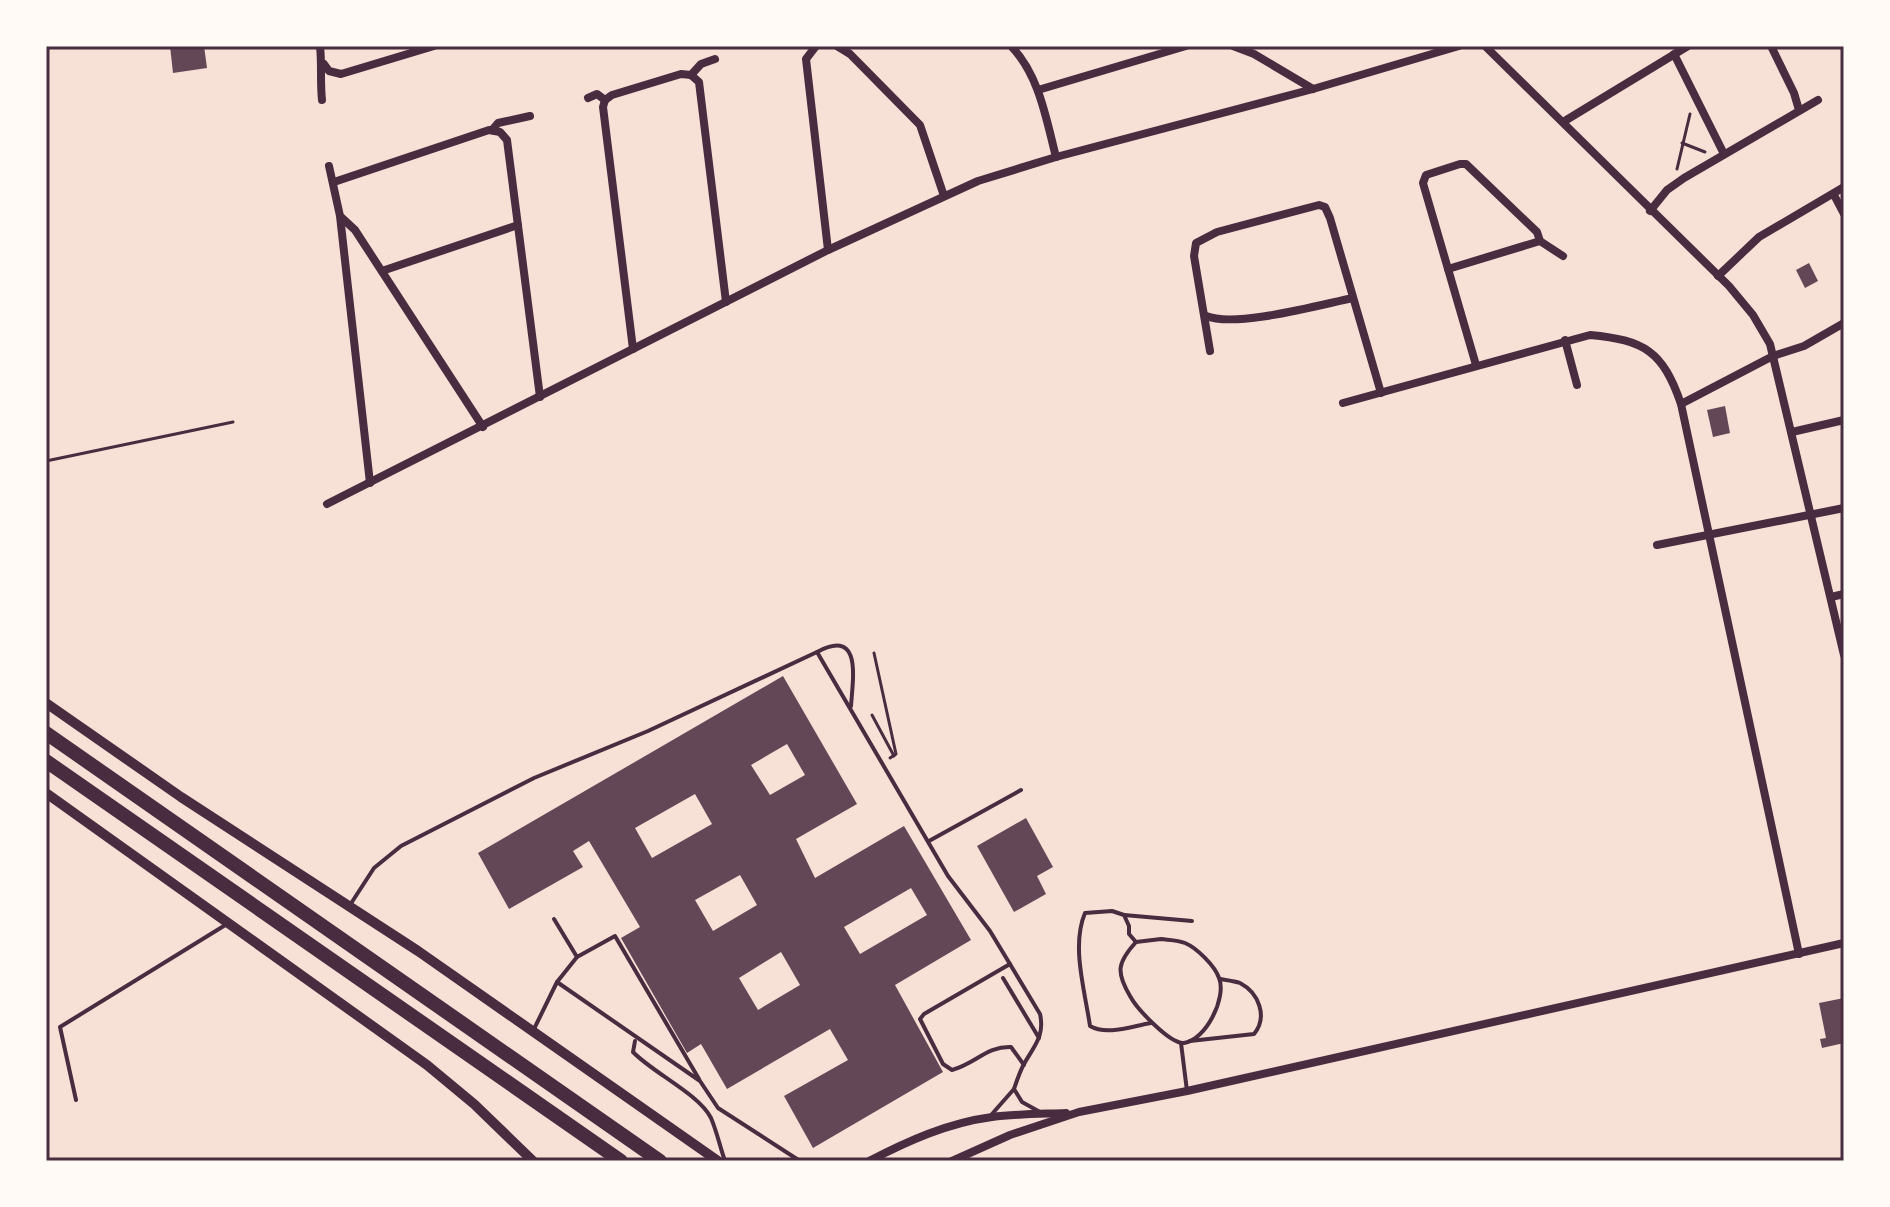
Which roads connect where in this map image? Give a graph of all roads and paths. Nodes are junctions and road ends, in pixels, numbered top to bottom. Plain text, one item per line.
1 (320, 46) edge
2 (434, 46) edge
3 (816, 46) edge
4 (837, 46) edge
5 (1011, 46) edge
6 (1186, 46) edge
7 (1233, 46) edge
8 (1459, 46) edge
9 (1485, 46) edge
10 (1688, 46) edge
11 (1771, 46) edge
12 (416, 49) edge
13 (1674, 54) junction
14 (715, 59) dead end
15 (324, 64) junction
16 (691, 75) junction
17 (1313, 89) junction
18 (1038, 90) junction
19 (1695, 94) junction
20 (588, 98) dead end
21 (322, 100) dead end
22 (605, 100) junction
23 (1818, 100) dead end
24 (1799, 110) junction
25 (530, 116) dead end
26 (1563, 122) junction
27 (496, 131) junction
28 (1682, 143) junction
29 (1724, 154) junction
30 (1056, 157) junction
31 (329, 166) dead end
32 (334, 182) junction
33 (1679, 182) junction
34 (1844, 187) edge
35 (1834, 195) junction
36 (944, 196) junction
37 (1650, 211) junction
38 (1844, 214) edge
39 (340, 216) junction
40 (518, 225) junction
41 (1540, 241) junction
42 (828, 250) junction
43 (1563, 256) dead end
44 (1448, 269) junction
45 (382, 271) junction
46 (1718, 276) junction
47 (1353, 298) junction
48 (726, 302) junction
49 (1206, 316) junction
50 (1844, 323) edge
51 (1565, 340) junction
52 (633, 349) junction
53 (1210, 351) dead end
54 (1773, 356) junction
55 (1476, 365) junction
56 (1577, 385) dead end
57 (1381, 393) junction
58 (540, 397) junction
59 (1343, 403) dead end
60 (1681, 404) junction
61 (1844, 420) edge
62 (233, 422) dead end
63 (483, 427) junction
64 (1792, 432) junction
65 (46, 461) edge
66 (370, 483) junction
67 (327, 504) dead end
68 (1844, 508) edge
69 (1810, 515) junction
70 (1709, 535) junction
71 (1657, 545) dead end
72 (1844, 594) edge
73 (1831, 597) junction
74 (817, 652) junction
75 (874, 653) dead end
76 (1844, 655) edge
77 (46, 703) edge
78 (851, 708) junction
79 (872, 715) dead end
80 (46, 733) edge
81 (894, 756) junction
82 (46, 761) edge
83 (884, 763) junction
84 (1021, 790) dead end
85 (46, 793) edge
86 (929, 841) junction
87 (348, 907) junction
88 (1124, 915) junction
89 (554, 919) dead end
90 (1192, 921) dead end
91 (229, 923) junction
92 (1136, 942) junction
93 (1844, 943) edge
94 (1799, 954) junction
95 (577, 957) junction
96 (1010, 964) junction
97 (1003, 978) dead end
98 (1220, 979) junction
99 (557, 982) junction
100 (1152, 1023) junction
101 (531, 1033) junction
102 (1040, 1040) junction
103 (635, 1041) dead end
104 (1189, 1042) junction
105 (1181, 1043) junction
106 (1024, 1065) junction
107 (700, 1081) junction
108 (1014, 1089) junction
109 (1187, 1091) junction
110 (76, 1100) dead end
111 (1079, 1112) junction
112 (1044, 1114) junction
113 (990, 1118) junction
114 (533, 1161) edge
115 (621, 1161) edge
116 (660, 1161) edge
117 (718, 1161) edge
118 (725, 1161) edge
119 (800, 1161) edge
120 (869, 1161) edge
121 (952, 1161) edge

1 - 15 street
2 - 12 street
3 - 42 street
4 - 36 street
5 - 18 street
6 - 18 street
7 - 17 street
8 - 17 street
9 - 26 street
10 - 13 street
11 - 24 street
12 - 15 street
13 - 19 street
13 - 26 street
14 - 16 street
15 - 21 street
16 - 22 street
16 - 48 street
17 - 30 street
18 - 30 street
19 - 28 path
19 - 29 street
20 - 22 street
22 - 52 street
23 - 24 street
24 - 29 street
25 - 27 street
26 - 37 street
27 - 32 street
27 - 40 street
28 - 29 path
28 - 33 path
29 - 33 street
30 - 36 street
31 - 32 street
32 - 39 street
33 - 37 street
34 - 35 street
35 - 38 street
35 - 46 street
36 - 42 street
37 - 46 street
39 - 45 street
39 - 66 street
40 - 45 street
40 - 58 street
41 - 43 street
41 - 44 street
41 - 44 street
42 - 48 street
44 - 55 street
45 - 63 street
46 - 54 street
47 - 49 street
47 - 49 street
47 - 57 street
48 - 52 street
49 - 53 street
50 - 54 street
51 - 55 street
51 - 56 street
51 - 60 street
52 - 58 street
54 - 60 street
54 - 64 street
55 - 57 street
57 - 59 street
58 - 63 street
60 - 70 street
61 - 64 street
62 - 65 path
63 - 66 street
64 - 69 street
66 - 67 street
68 - 69 street
69 - 70 street
69 - 73 street
70 - 71 street
70 - 94 street
72 - 73 street
73 - 76 street
74 - 78 lane
74 - 78 lane
74 - 87 lane
75 - 81 path
77 - 87 street
78 - 83 lane
79 - 81 path
80 - 116 highway
81 - 83 path
82 - 115 highway
83 - 86 lane
84 - 86 lane
85 - 91 street
86 - 96 lane
87 - 101 street
88 - 90 lane
88 - 92 lane
88 - 100 lane
89 - 95 lane
91 - 110 lane
91 - 114 street
92 - 98 lane
92 - 100 lane
93 - 94 street
94 - 109 street
95 - 99 lane
95 - 107 lane
96 - 102 lane
96 - 106 lane
97 - 102 lane
98 - 104 lane
98 - 104 lane
99 - 101 lane
99 - 107 lane
100 - 105 lane
101 - 117 street
102 - 106 lane
103 - 118 lane
104 - 105 lane
105 - 109 lane
106 - 108 lane
107 - 119 lane
108 - 112 lane
108 - 113 lane
109 - 111 street
111 - 112 street
111 - 121 street
112 - 113 street
113 - 120 street

